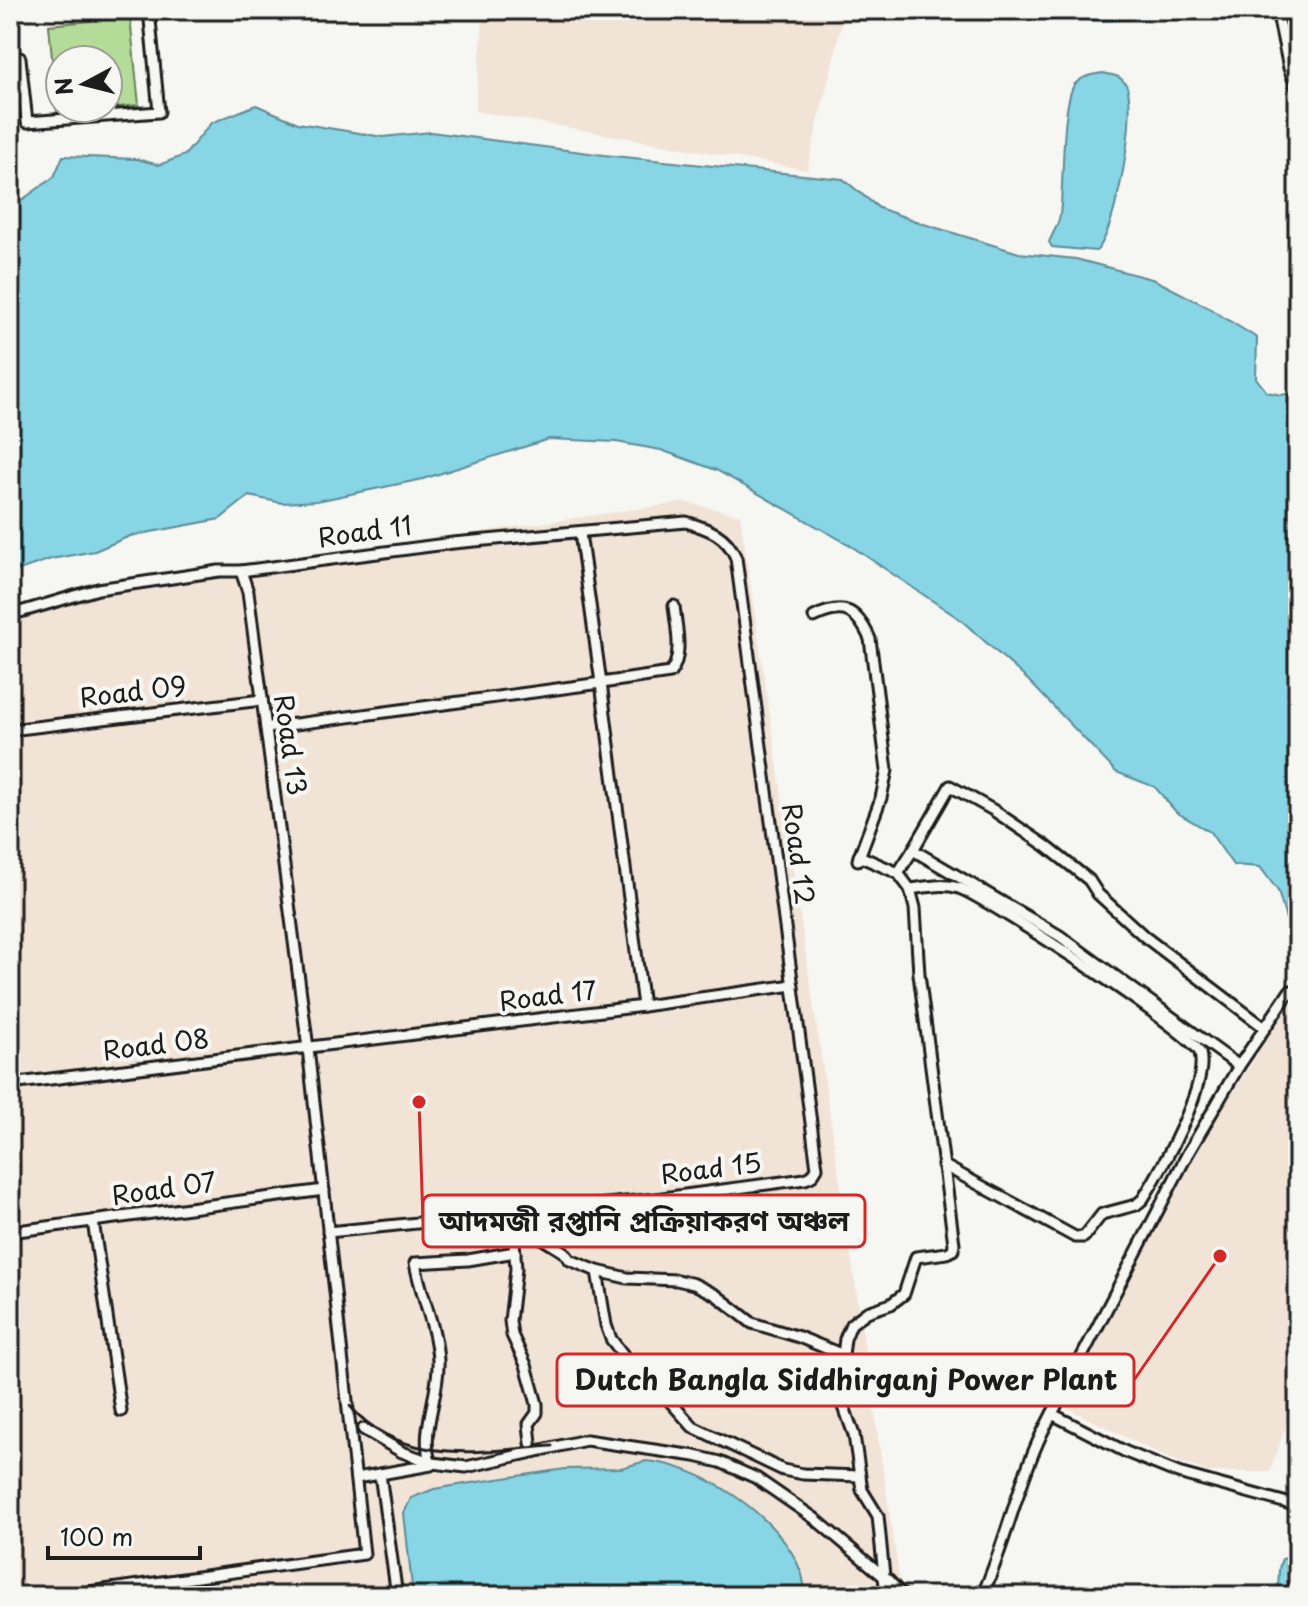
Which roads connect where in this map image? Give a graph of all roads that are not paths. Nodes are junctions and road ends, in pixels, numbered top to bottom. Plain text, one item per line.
1 (149, 10) edge
2 (1277, 10) edge
3 (10, 59) edge
4 (1298, 91) edge
5 (1298, 209) edge
6 (1298, 251) edge
7 (580, 533) junction
8 (726, 539) joint
9 (241, 571) junction
10 (674, 606) dead end
11 (10, 615) edge
12 (814, 617) dead end
13 (601, 683) junction
14 (262, 700) junction
15 (266, 728) junction
16 (10, 730) edge
17 (913, 850) junction
18 (898, 873) junction
19 (910, 889) junction
20 (793, 985) junction
21 (1290, 991) dead end
22 (643, 1006) junction
23 (1265, 1028) junction
24 (308, 1048) junction
25 (1239, 1066) junction
26 (10, 1084) edge
27 (943, 1165) junction
28 (812, 1176) joint
29 (324, 1190) junction
30 (512, 1213) junction
31 (93, 1221) junction
32 (514, 1231) junction
33 (10, 1232) edge
34 (328, 1232) junction
35 (515, 1252) junction
36 (597, 1271) junction
37 (843, 1355) junction
38 (121, 1411) dead end
39 (1052, 1414) junction
40 (363, 1429) dead end
41 (531, 1443) dead end
42 (380, 1474) junction
43 (860, 1476) junction
44 (356, 1478) junction
45 (1298, 1506) edge
46 (885, 1577) junction
47 (140, 1591) edge
48 (60, 1596) edge
49 (397, 1596) edge
50 (886, 1596) edge
51 (903, 1596) edge
52 (982, 1596) edge

1 - 3 street
2 - 4 street
5 - 6 street
7 - 8 street, Road 11
7 - 9 street, Road 11
7 - 13 street
8 - 20 street, Road 12
9 - 11 street, Road 11
9 - 14 street, Road 13
10 - 13 street
12 - 18 street
13 - 15 street
13 - 22 street
14 - 15 street, Road 13
14 - 16 street, Road 09
15 - 24 street, Road 13
17 - 18 street
17 - 23 street
17 - 25 street
18 - 19 street
19 - 27 street
19 - 27 street
20 - 22 street, Road 17
20 - 28 street, Road 12
21 - 23 street
22 - 24 street, Road 17
23 - 25 street
24 - 26 street, Road 08
24 - 29 street, Road 13
25 - 39 street
27 - 37 street
28 - 30 street, Road 15
29 - 31 street, Road 07
29 - 34 street, Road 13
30 - 32 street
30 - 34 street, Road 15
31 - 33 street, Road 07
31 - 38 street
32 - 35 street
32 - 36 street
34 - 44 street, Road 13
35 - 41 street
35 - 42 street
36 - 37 street
36 - 43 street
37 - 43 street
39 - 45 street
39 - 52 street
40 - 46 street
42 - 44 street
42 - 49 street
43 - 46 street
44 - 47 street, Road 13
46 - 50 street
46 - 51 street
47 - 48 street

